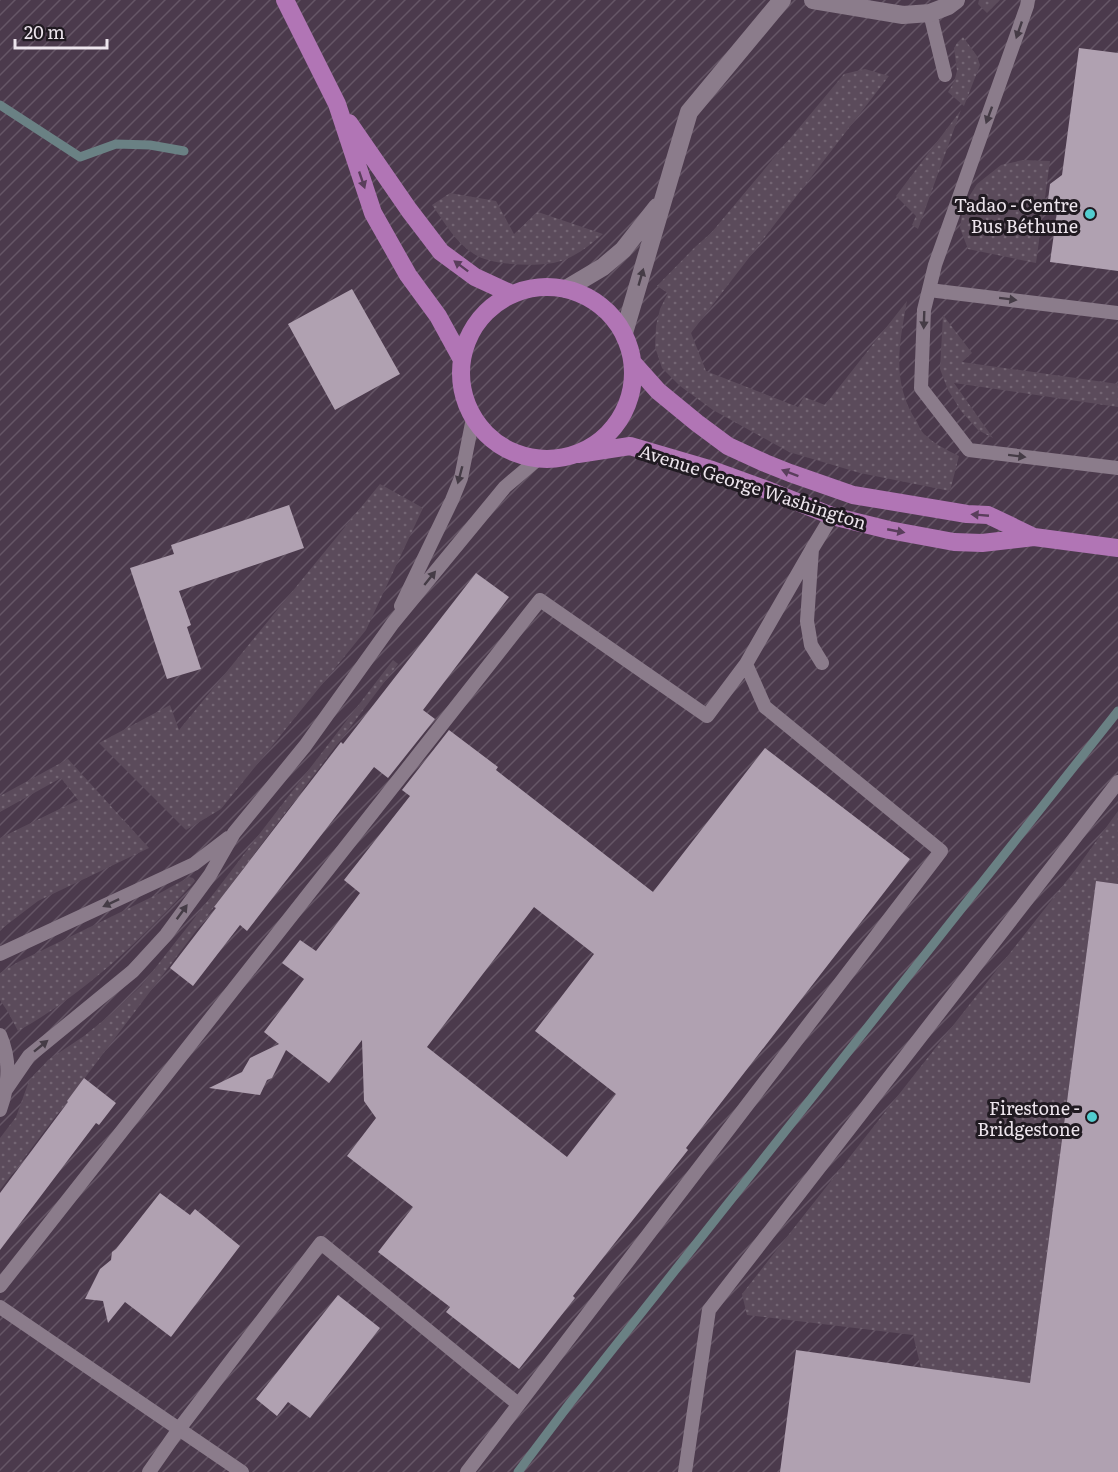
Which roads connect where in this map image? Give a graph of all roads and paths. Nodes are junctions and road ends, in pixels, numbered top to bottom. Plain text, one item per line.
1 (285, 0) edge
2 (782, 0) edge
3 (813, 0) edge
4 (956, 0) edge
5 (1028, 0) edge
6 (930, 13) junction
7 (945, 75) dead end
8 (337, 104) junction
9 (664, 199) junction
10 (566, 289) junction
11 (929, 290) junction
12 (512, 294) junction
13 (1118, 313) edge
14 (624, 333) junction
15 (461, 358) junction
16 (633, 363) junction
17 (473, 418) junction
18 (578, 454) junction
19 (538, 459) junction
20 (1118, 468) edge
21 (832, 516) junction
22 (1034, 537) junction
23 (1118, 548) edge
24 (812, 549) junction
25 (393, 623) junction
26 (822, 663) dead end
27 (746, 664) junction
28 (1118, 782) edge
29 (234, 833) junction
30 (0, 954) edge
31 (0, 1035) edge
32 (5, 1091) junction
33 (0, 1110) edge
34 (0, 1286) edge
35 (0, 1306) edge
36 (518, 1404) junction
37 (179, 1429) junction
38 (149, 1472) edge
39 (242, 1472) edge
40 (466, 1472) edge
41 (685, 1472) edge

1 - 8 main road
2 - 9 street
3 - 6 street
4 - 6 street
5 -> 11 lane
6 - 7 lane
12 -> 8 main road
8 -> 15 main road
9 - 10 street
14 -> 9 street
10 - 12 main road
10 - 14 main road
11 -> 13 lane
11 -> 20 lane
12 - 15 main road
14 - 16 main road
15 - 17 main road
16 - 18 main road
22 -> 16 main road, Avenue George Washington
17 - 19 main road
17 -> 25 lane
18 - 19 main road
18 - 21 main road, Avenue George Washington
25 -> 19 lane
21 -> 22 main road, Avenue George Washington
21 - 24 lane
22 - 23 main road, Avenue George Washington
24 - 26 lane
24 - 27 lane
25 - 29 lane
27 - 34 lane
27 - 36 lane
28 - 41 lane
29 -> 30 lane
32 -> 29 lane
31 - 32 lane
32 - 33 lane
35 - 37 lane
36 - 37 lane
36 - 40 lane
37 - 38 lane
37 - 39 lane

